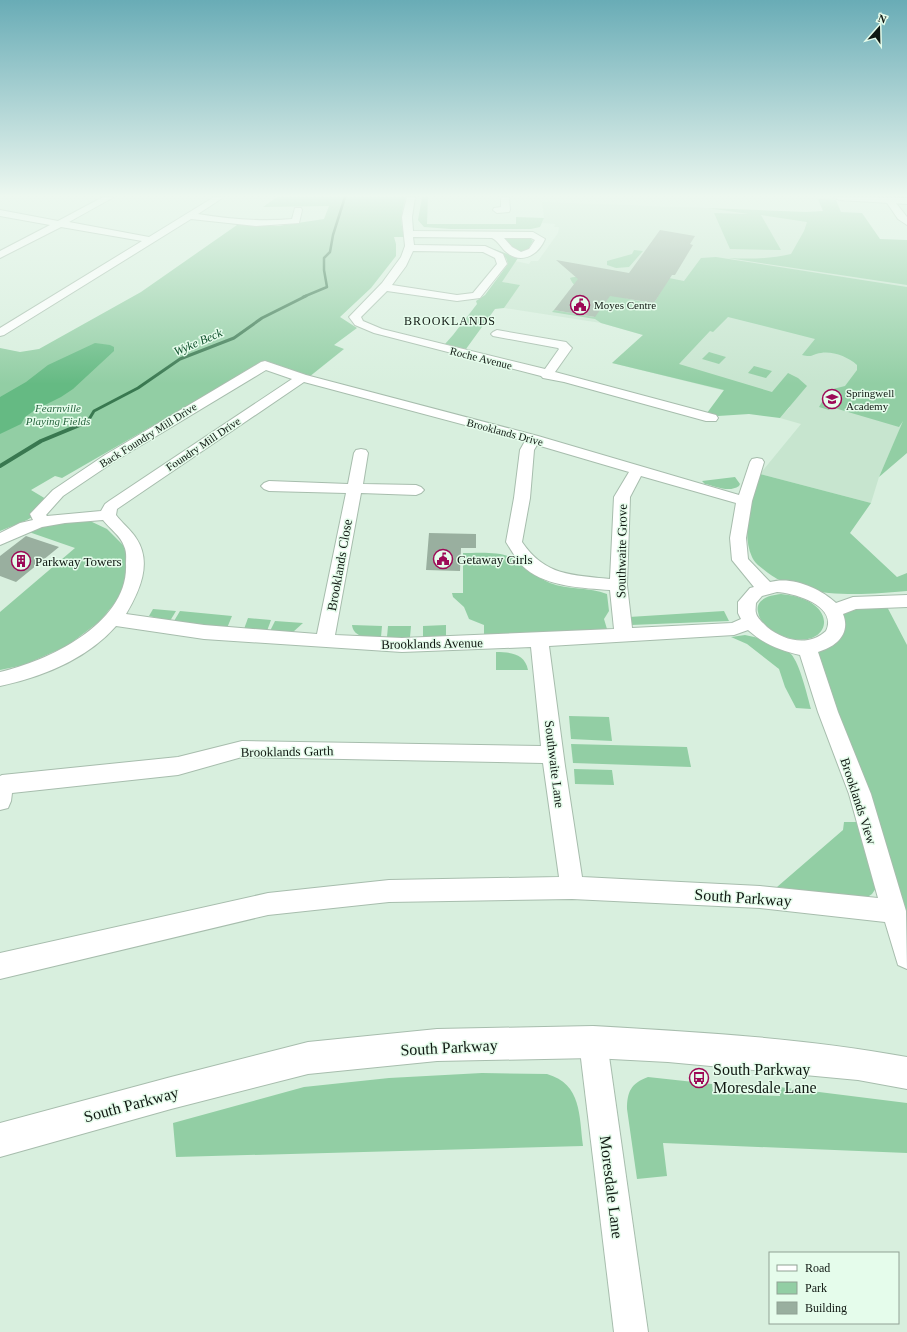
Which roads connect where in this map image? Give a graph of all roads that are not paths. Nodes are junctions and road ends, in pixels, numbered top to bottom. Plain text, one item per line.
1 (121, 259) edge
2 (405, 259) edge
3 (500, 259) edge
4 (385, 288) junction
5 (6, 316) dead end
6 (22, 320) junction
7 (0, 333) edge
8 (497, 334) dead end
9 (265, 365) joint
10 (547, 375) junction
11 (302, 378) junction
12 (711, 418) dead end
13 (533, 439) junction
14 (360, 453) dead end
15 (757, 462) dead end
16 (637, 470) junction
17 (269, 486) dead end
18 (353, 489) junction
19 (416, 490) dead end
20 (744, 501) junction
21 (108, 514) junction
22 (40, 518) junction
23 (0, 540) edge
24 (618, 585) junction
25 (765, 588) junction
26 (907, 601) edge
27 (833, 612) junction
28 (113, 619) junction
29 (751, 622) junction
30 (624, 635) junction
31 (539, 640) junction
32 (325, 641) junction
33 (807, 648) junction
34 (0, 679) edge
35 (553, 755) junction
36 (1, 790) edge
37 (572, 888) junction
38 (894, 911) junction
39 (907, 956) edge
40 (0, 966) edge
41 (593, 1042) junction
42 (907, 1073) edge
43 (0, 1140) edge
44 (631, 1332) edge

1 - 6 street
2 - 4 street, Roche Avenue
3 - 4 street
4 - 10 street, Roche Avenue
5 - 6 street
6 - 7 street
8 - 10 street
9 - 11 street, Brooklands Drive
9 - 22 street, Back Foundry Mill Drive
10 - 12 street, Roche Avenue
11 - 13 street, Brooklands Drive
11 - 21 street, Foundry Mill Drive
13 - 16 street, Brooklands Drive
13 - 24 street
14 - 18 street, Brooklands Close
15 - 20 street
16 - 20 street, Brooklands Drive
16 - 24 street, Southwaite Grove
17 - 18 street
18 - 19 street
18 - 32 street, Brooklands Close
20 - 25 street
21 - 22 street
21 - 28 street
22 - 23 street
24 - 30 street, Southwaite Grove
25 - 27 street
25 - 29 street
26 - 27 street
27 - 33 street
28 - 32 street, Brooklands Avenue
28 - 34 street
29 - 30 street, Brooklands Avenue
29 - 33 street
30 - 31 street, Brooklands Avenue
31 - 32 street, Brooklands Avenue
31 - 35 street, Southwaite Lane
33 - 38 street, Brooklands View
35 - 36 street, Brooklands Garth
35 - 37 street, Southwaite Lane
37 - 38 street, South Parkway
37 - 40 street, South Parkway
38 - 39 street, Brooklands View
41 - 42 street, South Parkway
41 - 43 street, South Parkway
41 - 44 street, Moresdale Lane

